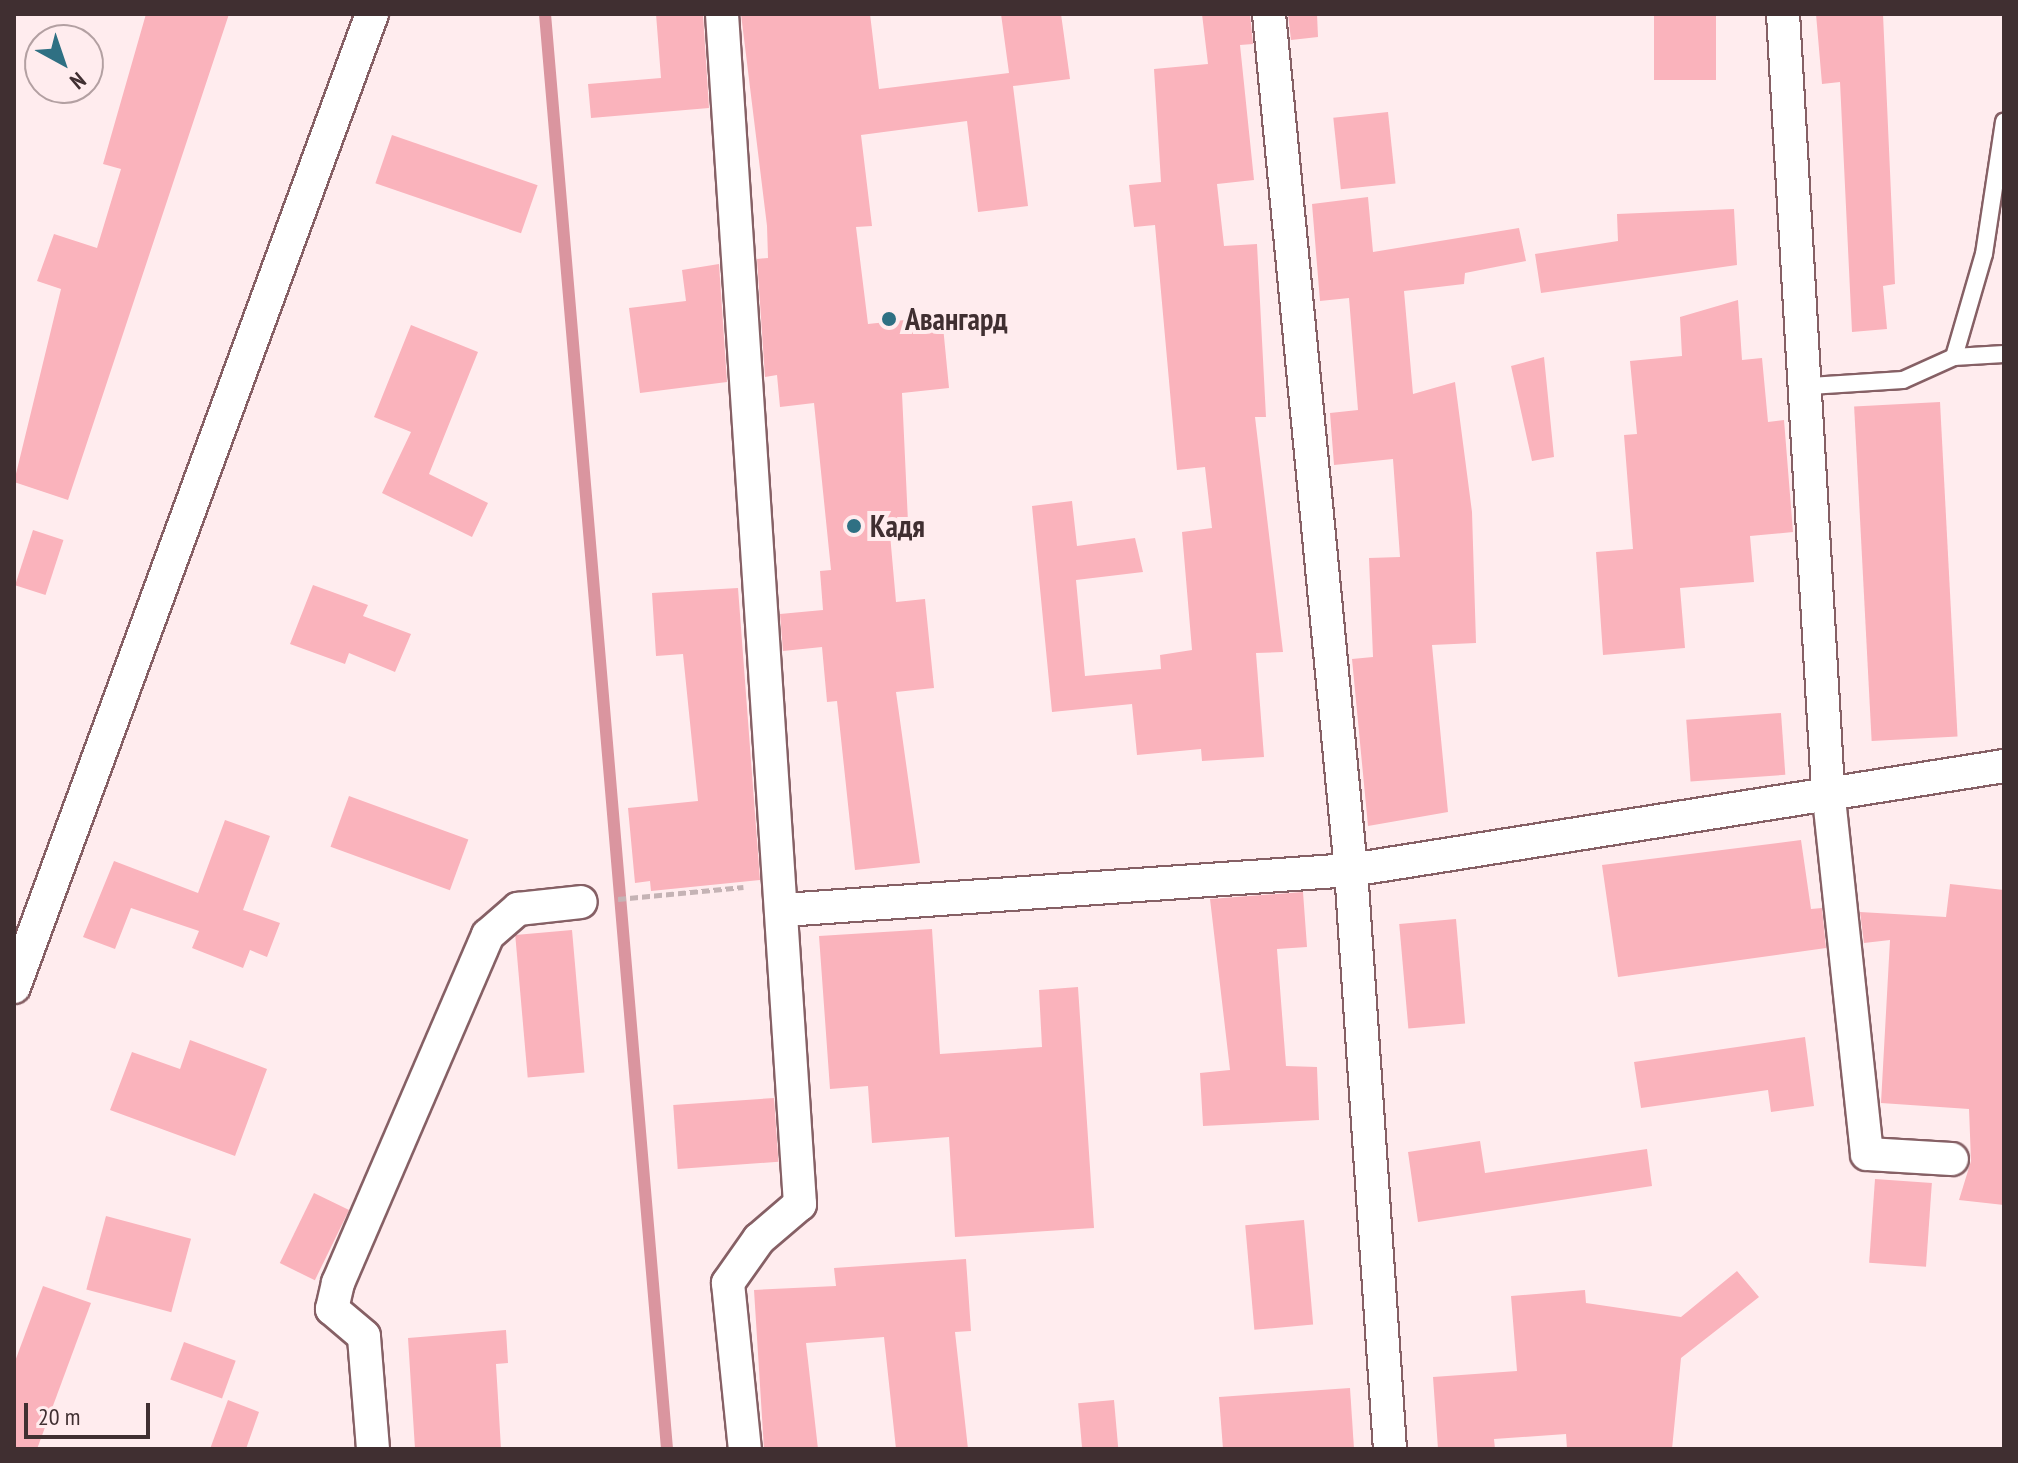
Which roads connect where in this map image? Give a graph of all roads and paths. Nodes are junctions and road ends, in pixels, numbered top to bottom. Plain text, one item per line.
1 (372, 14) edge
2 (722, 14) edge
3 (1269, 14) edge
4 (1783, 14) edge
5 (2004, 122) edge
6 (2004, 354) edge
7 (1954, 357) junction
8 (1810, 386) junction
9 (2004, 766) edge
10 (1828, 789) junction
11 (1351, 870) junction
12 (635, 898) dead end
13 (581, 902) dead end
14 (784, 910) junction
15 (14, 987) edge
16 (1952, 1159) dead end
17 (373, 1449) edge
18 (745, 1449) edge
19 (1390, 1449) edge

1 - 15 street
2 - 14 street
3 - 11 street
4 - 8 street
5 - 7 lane
6 - 7 lane
7 - 8 lane
8 - 10 street
9 - 10 street
10 - 11 street
10 - 16 street
11 - 14 street
11 - 19 street
12 - 14 path
13 - 17 street
14 - 18 street

